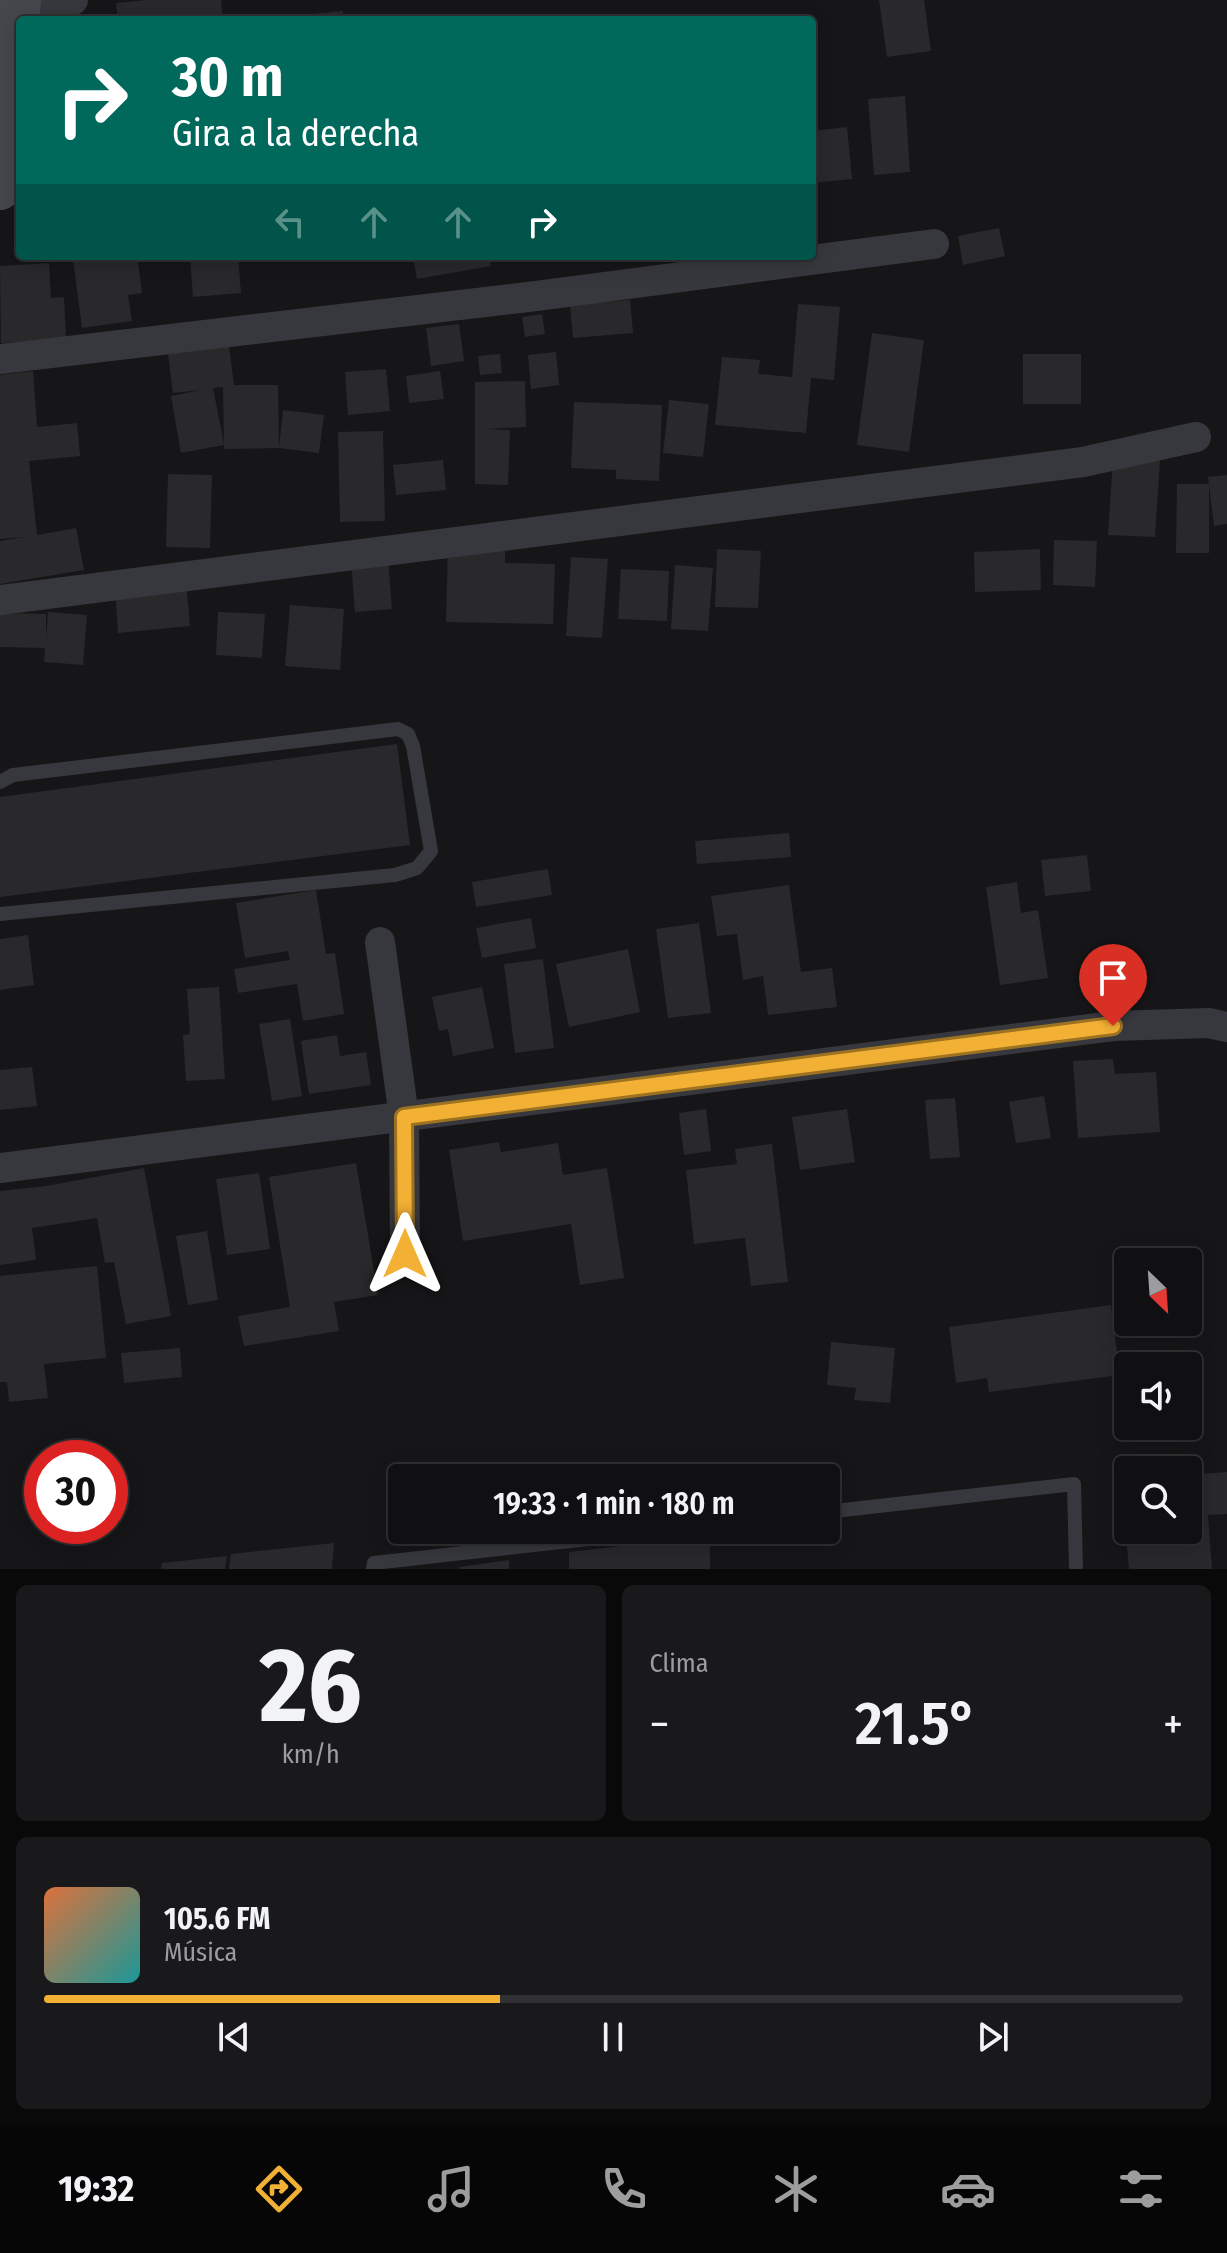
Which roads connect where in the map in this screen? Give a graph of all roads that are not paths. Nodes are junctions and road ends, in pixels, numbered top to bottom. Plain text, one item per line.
1 (73, 0) edge
2 (19, 4) edge
3 (16, 33) edge
4 (0, 189) edge
5 (934, 244) dead end
6 (816, 259) edge
7 (811, 260) edge
8 (0, 359) edge
9 (1196, 437) dead end
10 (0, 600) edge
11 (0, 782) edge
12 (0, 914) edge
13 (380, 942) dead end
14 (1227, 1027) edge
15 (404, 1117) junction
16 (0, 1168) edge
17 (405, 1254) dead end
18 (840, 1510) edge
19 (543, 1544) edge
20 (373, 1569) edge
21 (1076, 1569) edge

1 - 2 street
3 - 4 main road
5 - 6 street
7 - 8 street
9 - 10 street
11 - 12 lane
13 - 15 street
14 - 15 street
15 - 16 street
15 - 17 street
18 - 21 lane
19 - 20 lane

